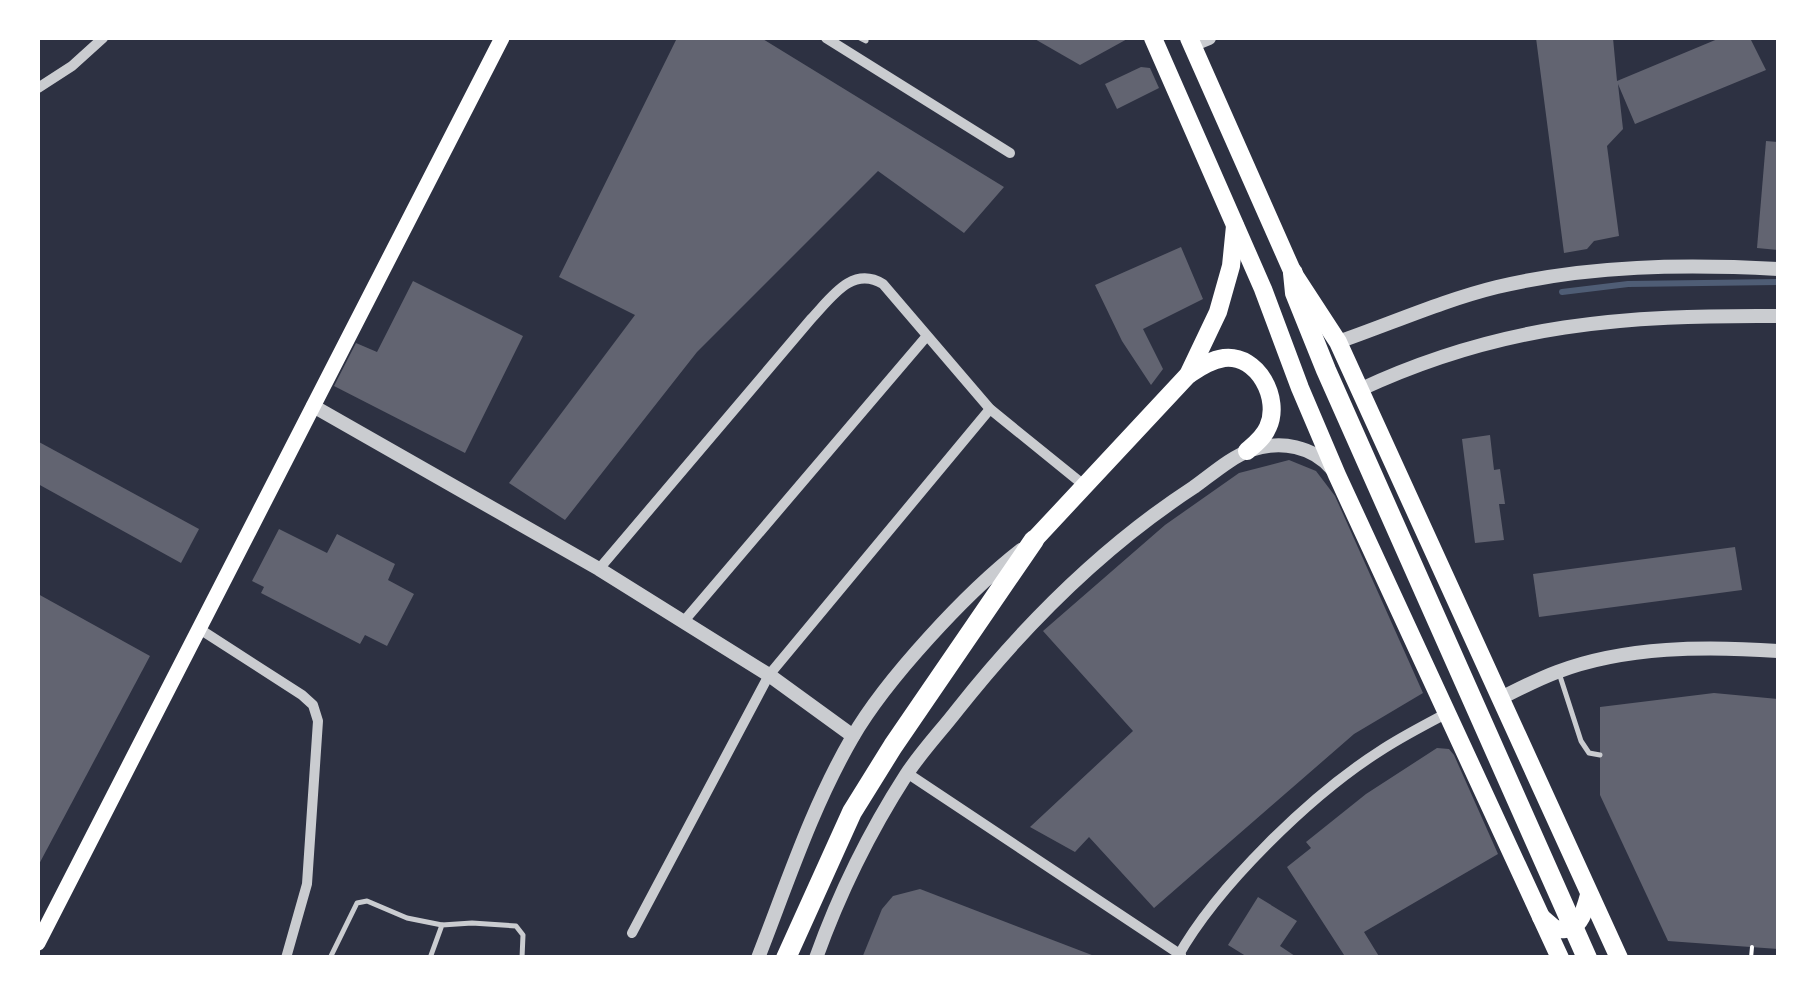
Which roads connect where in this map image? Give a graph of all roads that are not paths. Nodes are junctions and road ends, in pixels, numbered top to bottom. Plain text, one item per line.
1 (103, 38) edge
2 (502, 38) edge
3 (826, 38) edge
4 (1153, 38) edge
5 (1197, 40) edge
6 (38, 88) edge
7 (1010, 152) dead end
8 (1236, 226) junction
9 (1778, 270) edge
10 (1293, 273) junction
11 (1778, 316) edge
12 (926, 338) junction
13 (1338, 342) junction
14 (1188, 375) junction
15 (1360, 390) junction
16 (313, 406) junction
17 (990, 409) junction
18 (1247, 451) junction
19 (1337, 475) junction
20 (1085, 486) junction
21 (1034, 540) junction
22 (599, 569) junction
23 (684, 621) junction
24 (197, 628) junction
25 (1778, 651) edge
26 (1559, 671) junction
27 (769, 675) junction
28 (1501, 698) junction
29 (1447, 713) junction
30 (853, 736) junction
31 (1600, 755) dead end
32 (907, 773) junction
33 (1589, 895) junction
34 (1541, 917) junction
35 (442, 925) junction
36 (632, 933) dead end
37 (38, 944) edge
38 (1180, 956) edge
39 (286, 958) edge
40 (330, 958) edge
41 (430, 958) edge
42 (522, 958) edge
43 (758, 958) edge
44 (786, 958) edge
45 (816, 958) edge
46 (1192, 958) edge
47 (1560, 958) edge
48 (1588, 958) edge
49 (1619, 958) edge

1 - 6 street
2 - 16 main road
3 - 7 street
4 - 8 main road
5 - 10 main road
8 - 14 main road
8 - 19 main road
9 - 13 street
10 - 13 main road
10 - 48 highway
11 - 15 street
12 - 17 street
12 - 22 street
12 - 23 street
13 - 15 main road
14 - 18 main road
14 - 20 main road
15 - 28 main road
16 - 22 street
16 - 24 main road
17 - 20 street
17 - 27 street
18 - 19 street
18 - 32 street
19 - 29 main road
20 - 21 main road
21 - 30 street
21 - 44 highway
22 - 23 street
23 - 27 street
24 - 37 main road
24 - 39 street
25 - 26 street
26 - 28 street
26 - 31 lane
27 - 30 street
27 - 36 street
28 - 33 main road
29 - 34 main road
29 - 38 street
30 - 43 street
32 - 38 street
32 - 45 street
33 - 34 main road
33 - 49 main road
34 - 47 main road
35 - 40 lane
35 - 41 lane
35 - 42 lane
38 - 46 street

